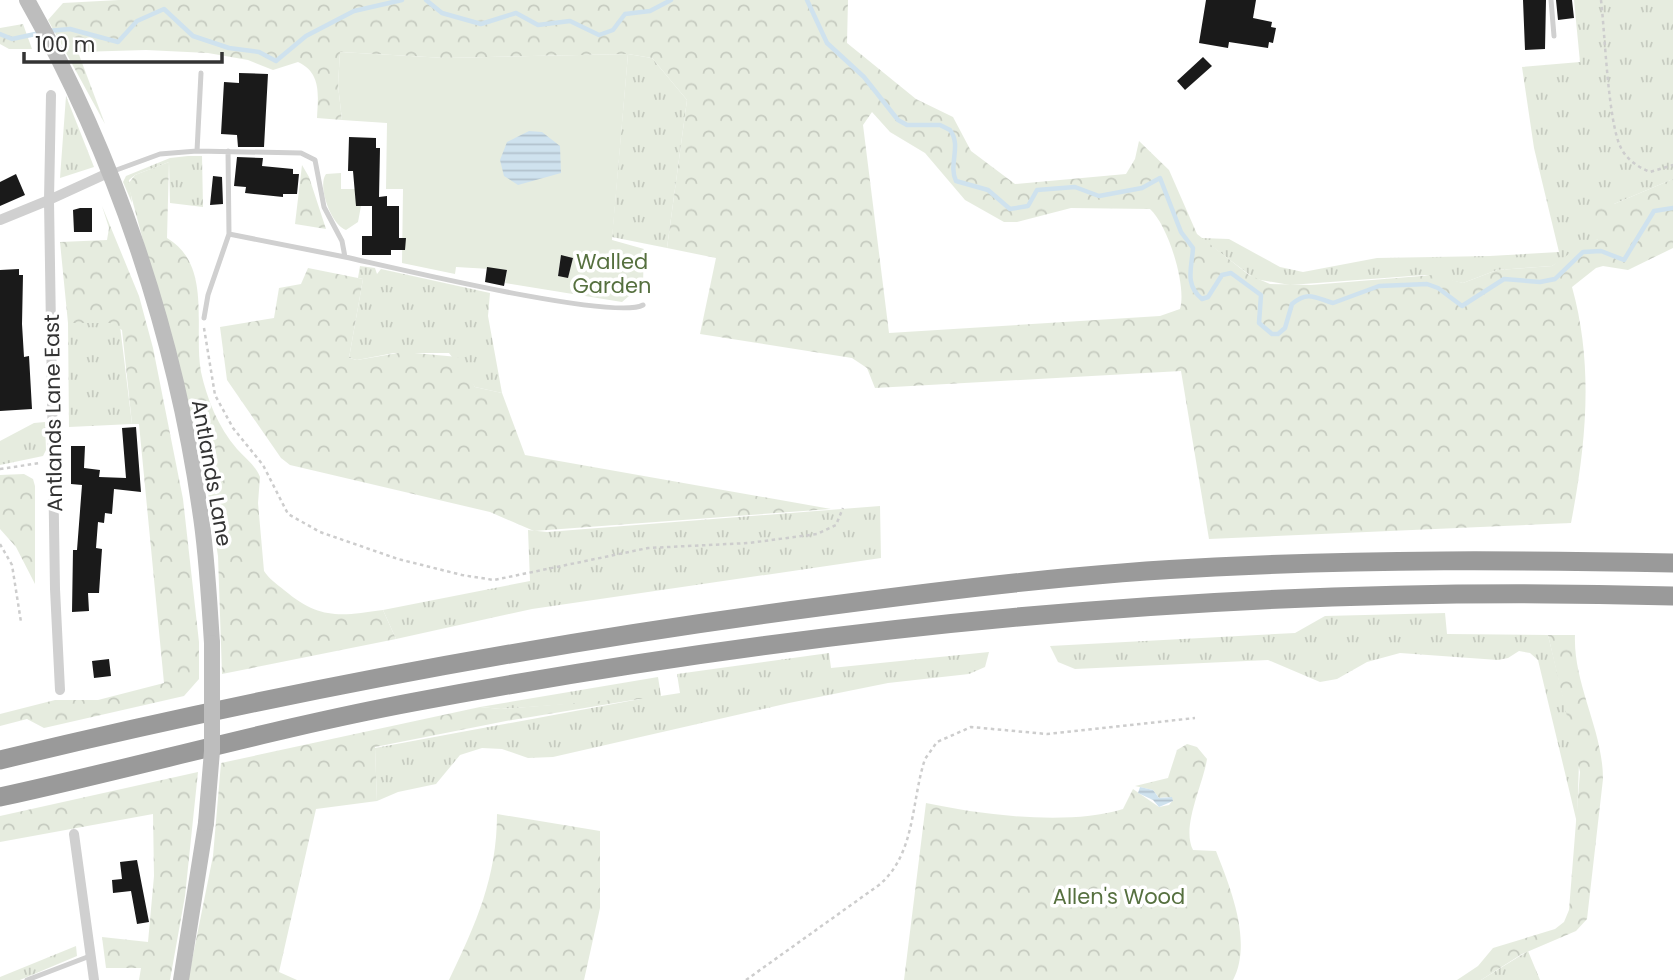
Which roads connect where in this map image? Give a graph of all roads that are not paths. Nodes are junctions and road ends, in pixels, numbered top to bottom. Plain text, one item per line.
1 (28, 0) edge
2 (1551, 0) edge
3 (1554, 36) dead end
4 (201, 73) dead end
5 (51, 95) dead end
6 (197, 150) junction
7 (228, 152) junction
8 (108, 173) junction
9 (49, 200) junction
10 (0, 220) edge
11 (229, 234) junction
12 (345, 257) junction
13 (643, 304) dead end
14 (204, 318) road end
15 (1673, 563) edge
16 (1673, 596) edge
17 (61, 690) dead end
18 (0, 760) edge
19 (0, 797) edge
20 (74, 834) dead end
21 (90, 956) junction
22 (27, 980) edge
23 (94, 980) edge
24 (181, 980) edge

1 - 8 main road, Antlands Lane
2 - 3 lane
4 - 6 lane
5 - 9 street, Antlands Lane East
6 - 7 lane
6 - 8 lane
7 - 11 lane
7 - 12 lane
8 - 9 street
8 - 24 main road, Antlands Lane, bridge
9 - 10 street
9 - 17 street, Antlands Lane East
11 - 12 lane
11 - 14 lane
12 - 13 lane
15 - 18 highway
16 - 19 highway
20 - 21 street
21 - 22 lane
21 - 23 street

